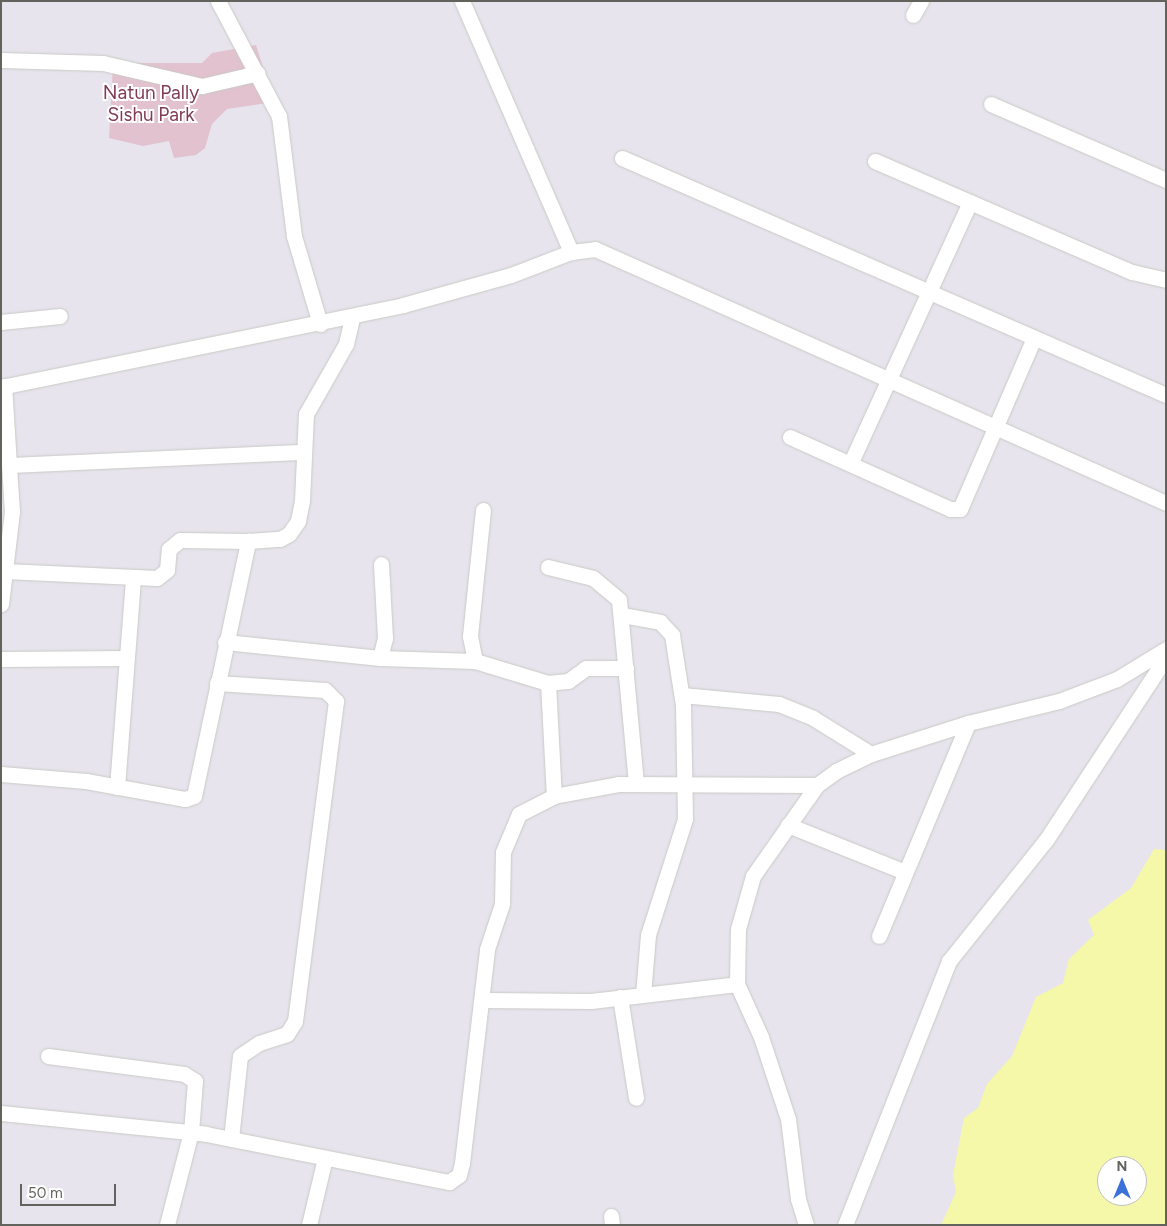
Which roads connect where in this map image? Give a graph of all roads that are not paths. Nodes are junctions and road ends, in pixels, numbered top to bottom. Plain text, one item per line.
1 (218, 1) edge
2 (462, 1) edge
3 (921, 1) edge
4 (914, 15) dead end
5 (1, 60) edge
6 (258, 73) junction
7 (991, 104) dead end
8 (622, 158) dead end
9 (875, 161) dead end
10 (1166, 180) edge
11 (970, 202) junction
12 (571, 252) junction
13 (1166, 280) edge
14 (930, 292) junction
15 (60, 316) dead end
16 (352, 317) junction
17 (1, 322) edge
18 (320, 324) junction
19 (1034, 338) junction
20 (892, 379) junction
21 (3, 386) edge
22 (1166, 395) edge
23 (995, 427) junction
24 (790, 438) dead end
25 (303, 452) junction
26 (851, 462) junction
27 (12, 465) junction
28 (1166, 503) edge
29 (483, 510) dead end
30 (248, 541) junction
31 (381, 564) dead end
32 (548, 567) dead end
33 (5, 571) junction
34 (133, 578) junction
35 (1, 604) edge
36 (622, 615) junction
37 (225, 642) junction
38 (1166, 649) edge
39 (1166, 657) edge
40 (126, 658) junction
41 (380, 658) junction
42 (1, 659) edge
43 (476, 661) junction
44 (626, 668) junction
45 (217, 683) junction
46 (548, 683) junction
47 (682, 695) junction
48 (968, 723) junction
49 (871, 754) junction
50 (1, 774) edge
51 (636, 783) junction
52 (687, 783) junction
53 (817, 785) junction
54 (117, 787) junction
55 (554, 796) junction
56 (788, 825) junction
57 (905, 872) junction
58 (879, 936) dead end
59 (737, 984) junction
60 (643, 994) junction
61 (620, 997) junction
62 (483, 1000) junction
63 (48, 1056) dead end
64 (636, 1098) dead end
65 (1, 1113) edge
66 (191, 1132) junction
67 (231, 1139) junction
68 (326, 1158) junction
69 (167, 1225) edge
70 (309, 1225) edge
71 (806, 1225) edge
72 (845, 1225) edge

1 - 6 street
2 - 12 street
3 - 4 street
5 - 6 street
6 - 18 street
7 - 10 street
8 - 14 street
9 - 11 street
11 - 13 street
11 - 14 street
12 - 16 street
12 - 20 street
14 - 19 street
14 - 20 street
15 - 17 street
16 - 18 street
16 - 25 street
18 - 21 street
19 - 22 street
19 - 23 street
20 - 23 street
20 - 26 street
21 - 27 street
23 - 26 street
23 - 28 street
24 - 26 street
25 - 27 street
25 - 30 street
27 - 33 street
29 - 43 street
30 - 34 street
30 - 37 street
31 - 41 street
32 - 36 street
33 - 34 street
33 - 35 street
34 - 40 street
36 - 44 street
36 - 47 street
37 - 41 street
37 - 45 street
38 - 48 street
39 - 72 street
40 - 42 street
40 - 54 street
41 - 43 street
43 - 46 street
44 - 46 street
44 - 51 street
45 - 54 street
45 - 67 street
46 - 55 street
47 - 49 street
47 - 52 street
48 - 49 street
48 - 57 street
49 - 53 street
50 - 54 street
51 - 52 street
51 - 55 street
52 - 53 street
52 - 60 street
53 - 56 street
55 - 62 street
56 - 57 street
56 - 59 street
57 - 58 street
59 - 60 street
59 - 71 street
60 - 61 street
61 - 62 street
61 - 64 street
62 - 68 street
63 - 66 street
65 - 66 street
66 - 67 street
66 - 69 street
67 - 68 street
68 - 70 street

